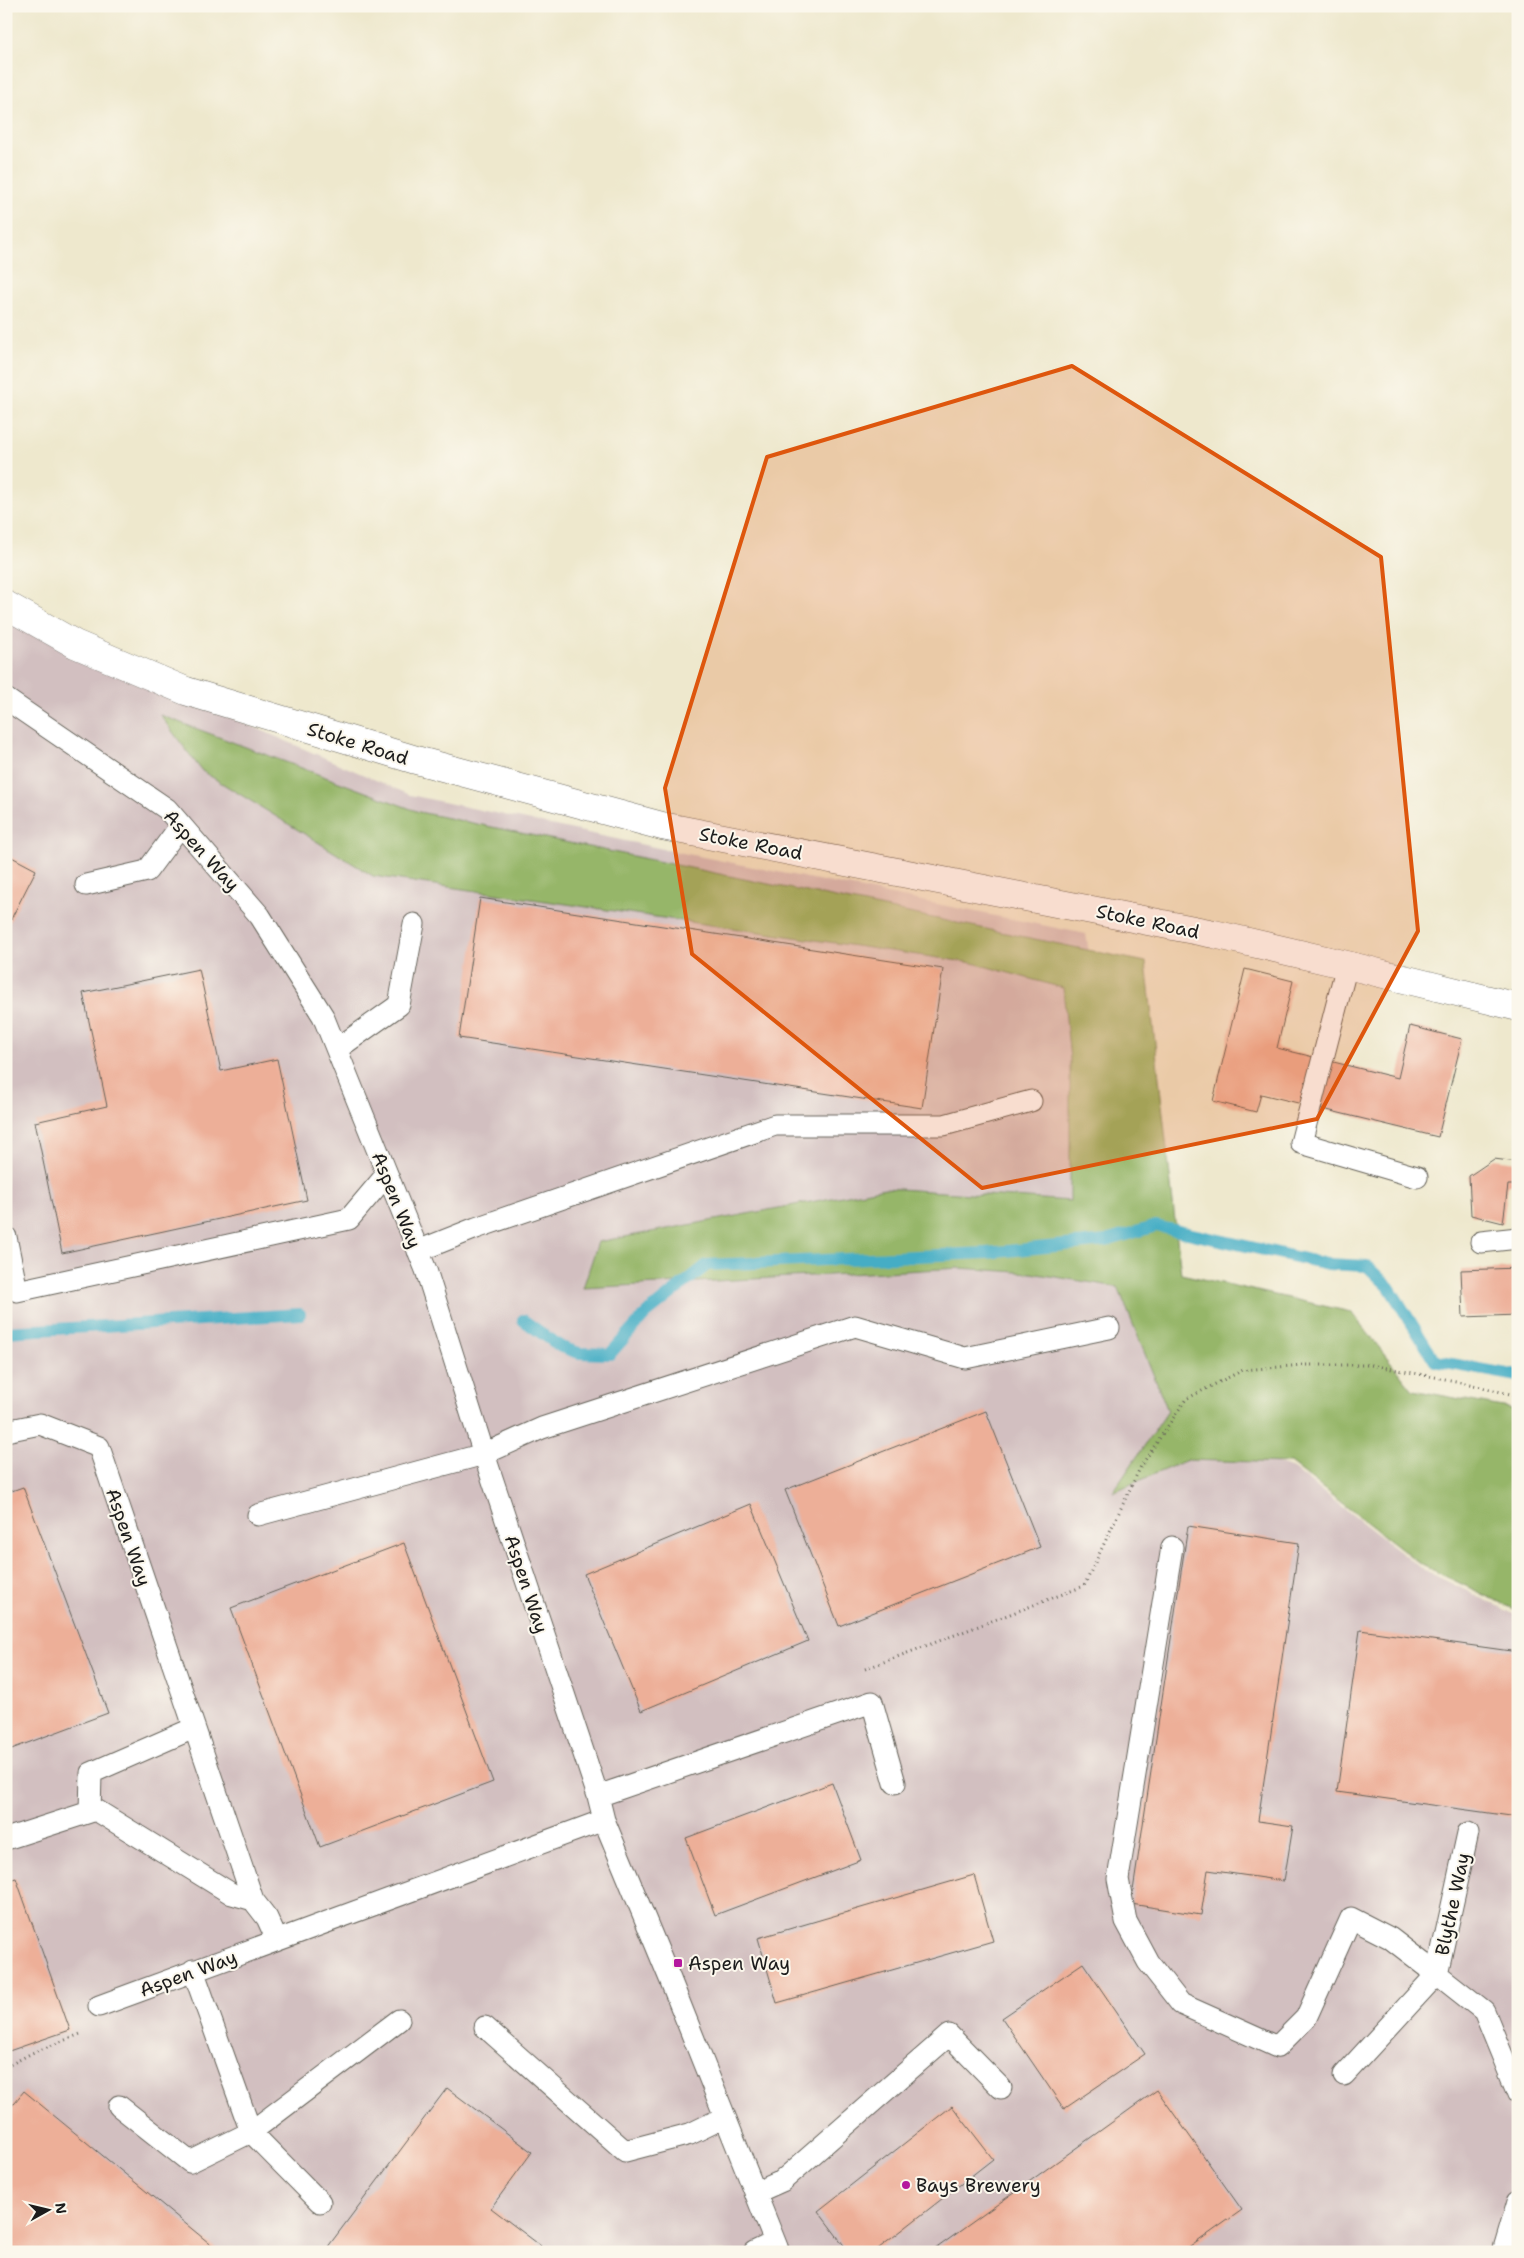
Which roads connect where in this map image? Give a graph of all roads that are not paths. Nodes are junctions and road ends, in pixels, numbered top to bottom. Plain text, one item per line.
1 (6, 604) edge
2 (6, 699) edge
3 (181, 825) junction
4 (86, 885) dead end
5 (414, 924) dead end
6 (1347, 964) junction
7 (1518, 1007) edge
8 (337, 1050) junction
9 (1031, 1101) dead end
10 (387, 1174) junction
11 (1416, 1177) dead end
12 (6, 1236) edge
13 (1518, 1238) edge
14 (1481, 1242) dead end
15 (418, 1251) junction
16 (1109, 1328) dead end
17 (6, 1431) edge
18 (484, 1454) junction
19 (258, 1515) dead end
20 (1172, 1546) dead end
21 (194, 1728) junction
22 (895, 1783) dead end
23 (598, 1796) junction
24 (90, 1812) junction
25 (604, 1820) junction
26 (1468, 1833) dead end
27 (6, 1839) edge
28 (254, 1900) junction
29 (277, 1940) junction
30 (193, 1970) junction
31 (1437, 1974) junction
32 (99, 2006) dead end
33 (399, 2020) dead end
34 (485, 2027) dead end
35 (1344, 2075) dead end
36 (1001, 2088) dead end
37 (1518, 2094) edge
38 (119, 2106) dead end
39 (725, 2117) junction
40 (251, 2132) junction
41 (755, 2193) junction
42 (1518, 2201) edge
43 (320, 2202) dead end
44 (777, 2247) edge
45 (754, 2252) edge
46 (1503, 2252) edge

1 - 6 street, Stoke Road
2 - 3 lane, Aspen Way
3 - 4 lane
3 - 8 lane, Aspen Way
5 - 8 lane
6 - 7 street, Stoke Road
6 - 11 lane
8 - 10 lane, Aspen Way
9 - 15 lane
10 - 12 lane
10 - 15 lane, Aspen Way
13 - 14 lane
15 - 18 lane, Aspen Way
16 - 18 lane
17 - 21 lane, Aspen Way
18 - 19 lane
18 - 23 lane, Aspen Way
20 - 31 lane
21 - 24 lane
21 - 28 lane, Aspen Way
22 - 23 lane
23 - 25 lane, Aspen Way
24 - 27 lane
24 - 28 lane
25 - 29 lane, Aspen Way
25 - 39 lane, Aspen Way
26 - 31 lane, Blythe Way
28 - 29 lane, Aspen Way
29 - 30 lane, Aspen Way
30 - 32 lane, Aspen Way
30 - 40 lane
31 - 35 lane, Blythe Way
31 - 37 lane, Blythe Way
33 - 40 lane
34 - 39 lane
36 - 41 lane
38 - 40 lane
39 - 41 lane, Aspen Way
40 - 43 lane
41 - 44 lane, Aspen Way
42 - 46 lane
44 - 45 lane

